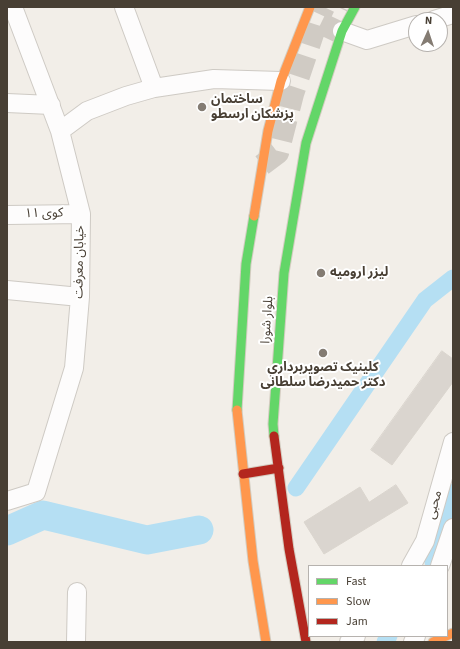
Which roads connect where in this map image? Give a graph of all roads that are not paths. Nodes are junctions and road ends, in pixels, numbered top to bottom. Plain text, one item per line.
1 (13, 7) edge
2 (124, 7) edge
3 (310, 7) edge
4 (355, 7) edge
5 (408, 28) edge
6 (342, 31) junction
7 (281, 81) junction
8 (154, 88) junction
9 (7, 103) edge
10 (51, 105) junction
11 (60, 131) junction
12 (81, 214) junction
13 (7, 215) edge
14 (7, 290) edge
15 (80, 297) junction
16 (453, 442) edge
17 (279, 468) junction
18 (243, 474) junction
19 (7, 501) edge
20 (453, 528) edge
21 (412, 565) edge
22 (440, 565) edge
23 (77, 592) dead end
24 (444, 637) edge
25 (76, 642) edge
26 (266, 642) edge
27 (306, 642) edge
28 (433, 642) edge

1 - 10 street, خیابان معرفت
2 - 8 street
3 - 7 main road, بلوار شورا
4 - 6 main road, بلوار شورا
5 - 6 street
6 - 17 main road, بلوار شورا
7 - 8 street
7 - 18 main road, بلوار شورا
8 - 11 street
9 - 10 street
10 - 11 street, خیابان معرفت
11 - 12 street, خیابان معرفت
12 - 13 street, کوی ۱۱
12 - 15 street, خیابان معرفت
14 - 15 street
15 - 19 street, خیابان معرفت
16 - 21 street, محبی
17 - 18 main road
17 - 27 main road, بلوار شورا
18 - 26 main road, بلوار شورا
20 - 22 street
23 - 25 street
24 - 28 main road

